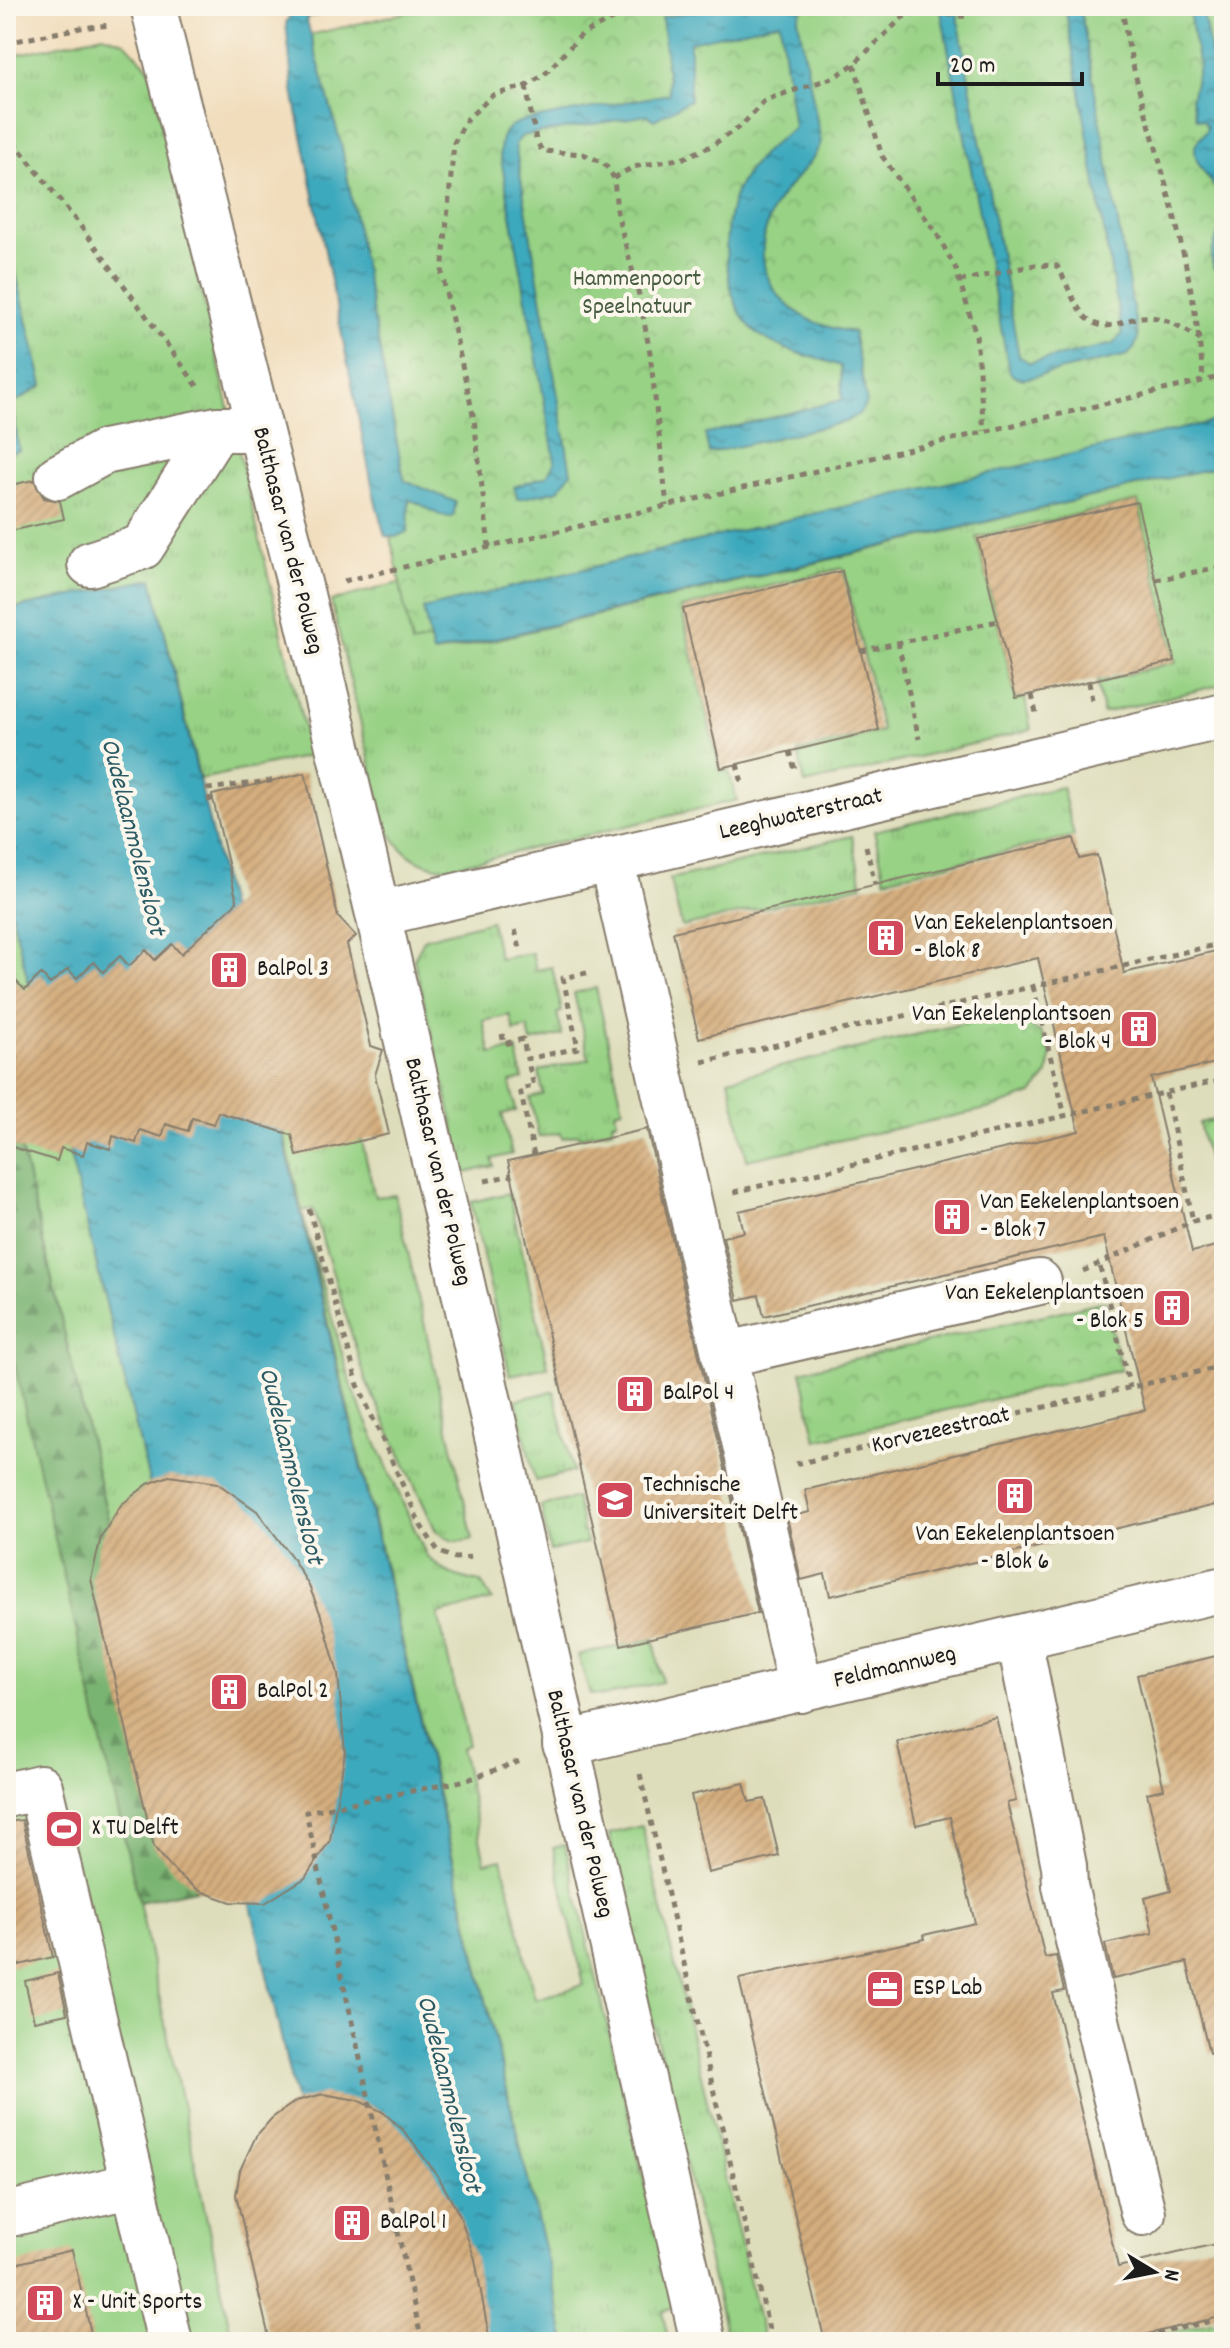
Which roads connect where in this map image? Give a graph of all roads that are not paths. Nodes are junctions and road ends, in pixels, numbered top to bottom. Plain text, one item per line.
1 (156, 15) edge
2 (238, 429) junction
3 (58, 477) dead end
4 (90, 564) dead end
5 (1224, 716) edge
6 (611, 859) junction
7 (378, 914) junction
8 (1039, 1282) road end
9 (724, 1355) junction
10 (1224, 1589) edge
11 (1019, 1638) junction
12 (801, 1690) junction
13 (565, 1744) junction
14 (6, 1795) edge
15 (133, 2185) junction
16 (1143, 2213) dead end
17 (6, 2215) edge
18 (170, 2342) edge
19 (703, 2342) edge

1 - 2 street, Balthasar van der Polweg
2 - 3 street
2 - 4 street
2 - 7 street, Balthasar van der Polweg
5 - 6 street, Leeghwaterstraat
6 - 7 street, Leeghwaterstraat
6 - 9 street
7 - 13 street, Balthasar van der Polweg
8 - 9 street
9 - 12 street
10 - 11 street, Feldmannweg
11 - 12 street, Feldmannweg
11 - 16 street
12 - 13 street, Feldmannweg
13 - 19 street, Balthasar van der Polweg
14 - 15 street
15 - 17 street
15 - 18 street

